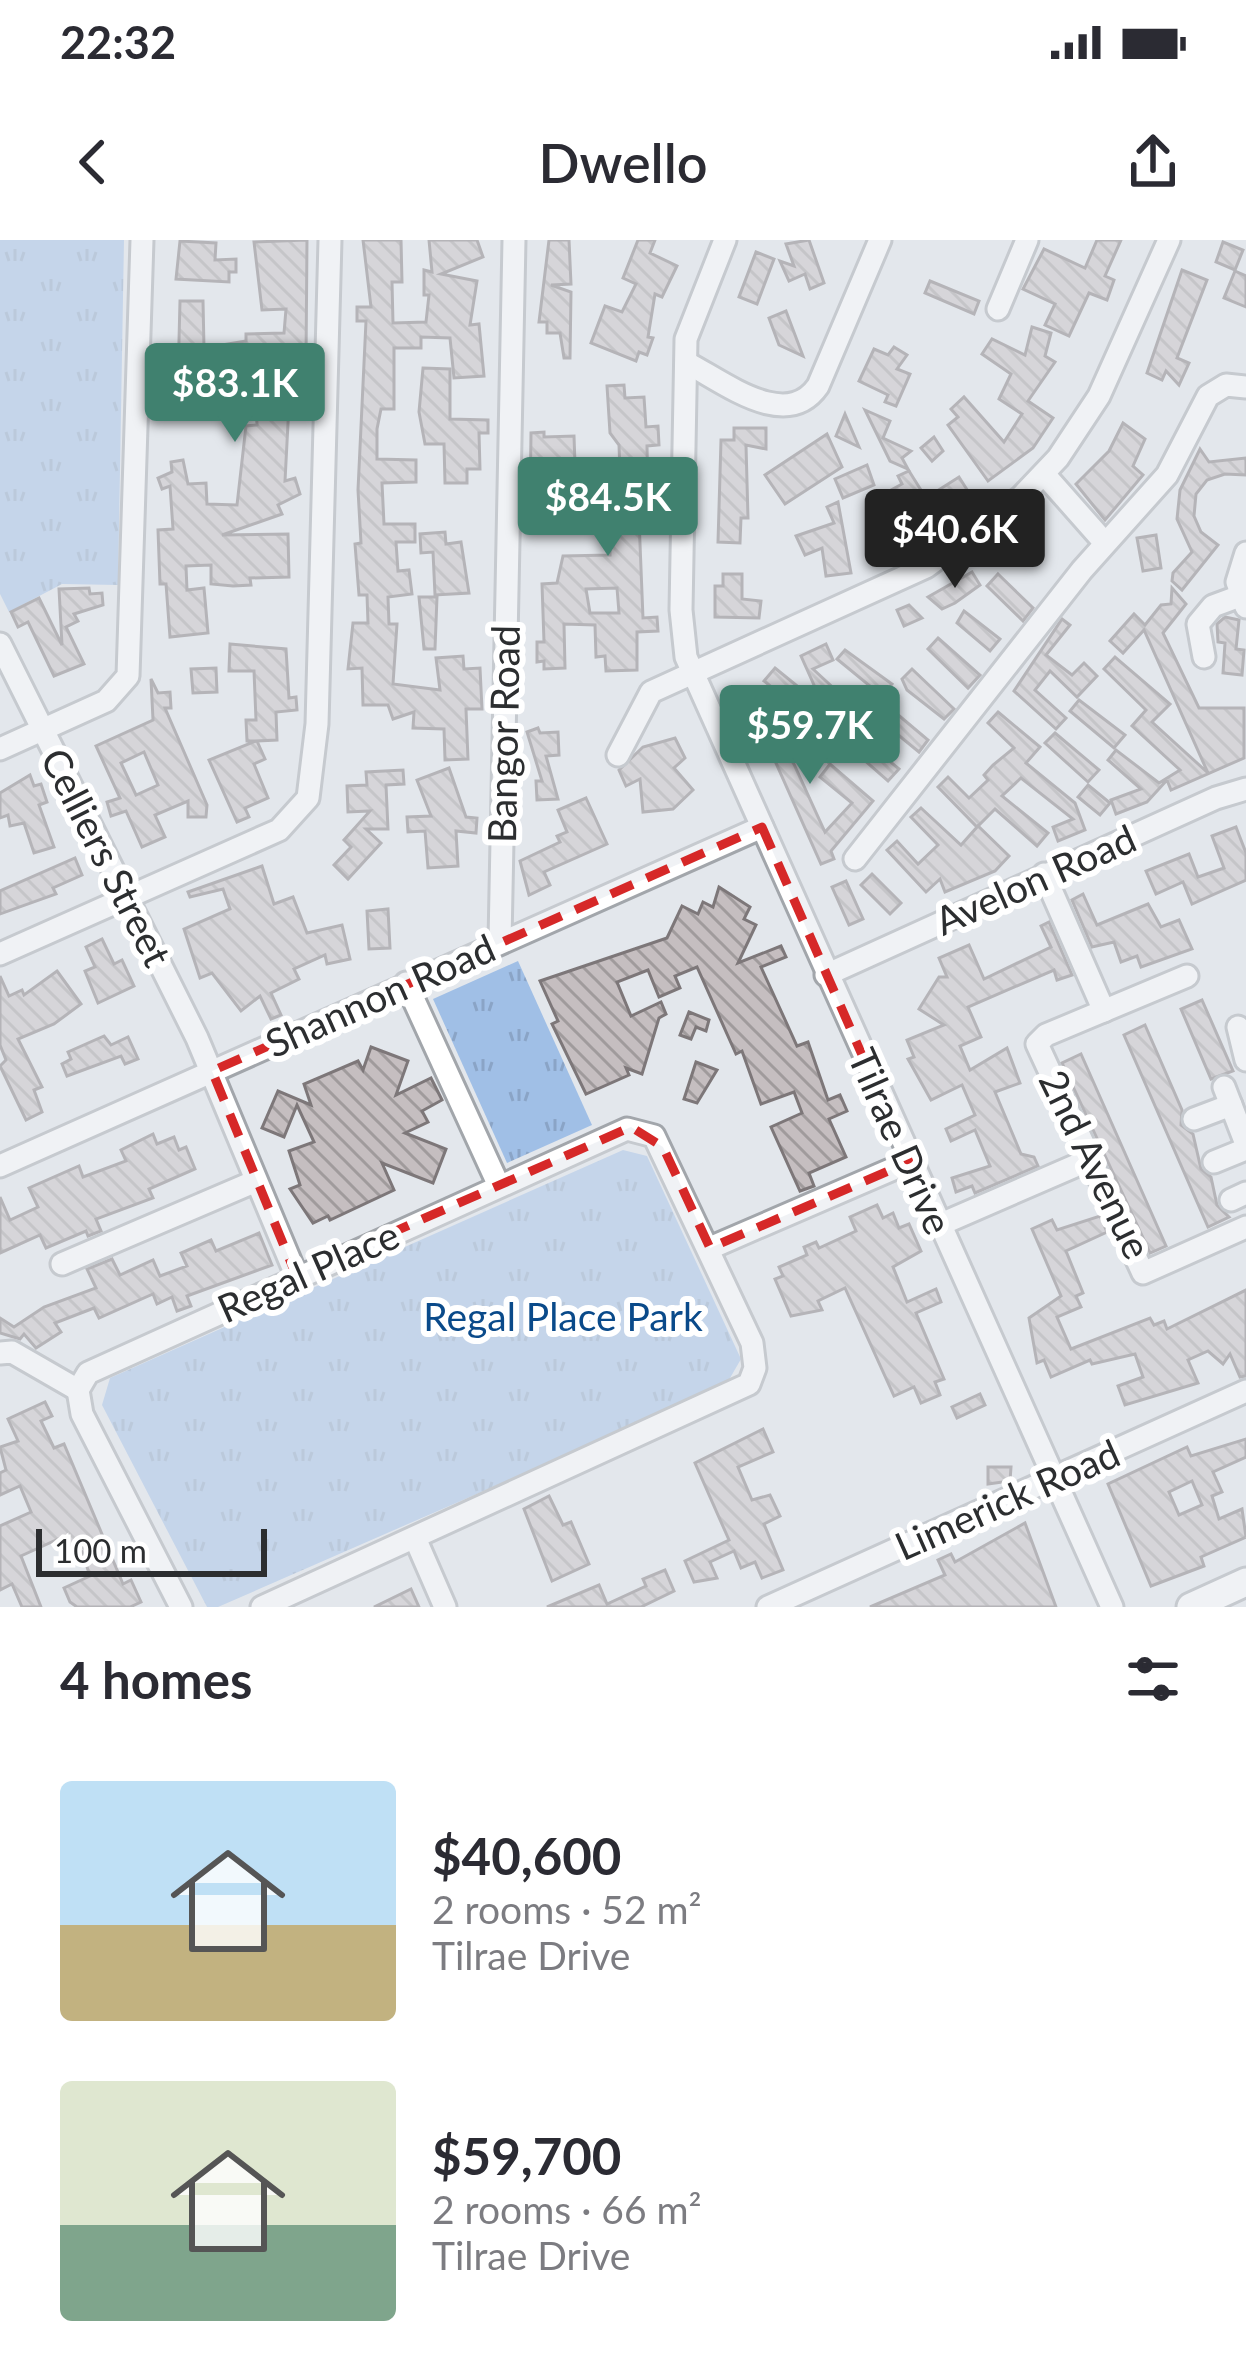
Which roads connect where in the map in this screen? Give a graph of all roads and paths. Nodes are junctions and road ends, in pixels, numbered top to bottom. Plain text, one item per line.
1 (142, 240) edge
2 (330, 240) edge
3 (514, 240) edge
4 (725, 240) edge
5 (880, 240) edge
6 (1028, 240) edge
7 (1169, 240) edge
8 (998, 309) dead end
9 (687, 363) junction
10 (1246, 386) edge
11 (1044, 474) junction
12 (1106, 543) junction
13 (1246, 553) edge
14 (1243, 601) edge
15 (0, 644) edge
16 (1204, 657) dead end
17 (693, 674) junction
18 (42, 730) junction
19 (0, 748) edge
20 (618, 755) dead end
21 (1246, 789) edge
22 (762, 827) junction
23 (855, 859) dead end
24 (1044, 874) junction
25 (129, 896) junction
26 (500, 941) junction
27 (0, 954) edge
28 (826, 975) junction
29 (1187, 976) dead end
30 (406, 983) junction
31 (1104, 1011) junction
32 (1238, 1027) dead end
33 (1246, 1060) edge
34 (212, 1071) junction
35 (1194, 1119) dead end
36 (1246, 1147) edge
37 (1091, 1159) junction
38 (909, 1162) junction
39 (1214, 1162) dead end
40 (0, 1166) edge
41 (256, 1181) junction
42 (499, 1186) junction
43 (939, 1225) junction
44 (1246, 1227) edge
45 (710, 1249) junction
46 (62, 1264) dead end
47 (296, 1275) junction
48 (0, 1353) edge
49 (78, 1390) junction
50 (1246, 1390) edge
51 (1055, 1477) junction
52 (415, 1538) junction
53 (1246, 1582) edge
54 (181, 1607) edge
55 (262, 1607) edge
56 (445, 1607) edge
57 (768, 1607) edge
58 (1112, 1607) edge
59 (1191, 1607) edge

1 - 18 street
2 - 25 street
3 - 26 street, Bangor Road
4 - 9 street, Tilrae Drive
5 - 9 street
6 - 8 street
7 - 11 street
9 - 17 street, Tilrae Drive
10 - 12 street
11 - 12 street
11 - 17 street
12 - 23 street
13 - 14 street
14 - 16 street
15 - 18 street, Celliers Street
17 - 20 street
17 - 22 street, Tilrae Drive
18 - 19 street
18 - 25 street, Celliers Street
21 - 24 street, Avelon Road
22 - 26 street, Shannon Road
22 - 28 street, Tilrae Drive
24 - 28 street, Avelon Road
24 - 31 street
25 - 27 street
25 - 34 street, Celliers Street
26 - 30 street, Shannon Road
28 - 38 street, Tilrae Drive
29 - 31 street, 2nd Avenue
30 - 34 street, Shannon Road
30 - 42 street
31 - 37 street, 2nd Avenue
32 - 33 street
34 - 40 street, Shannon Road
34 - 41 street, Celliers Street
35 - 36 street
36 - 39 street
37 - 43 street
37 - 44 street, 2nd Avenue
38 - 43 street, Tilrae Drive
38 - 45 street
41 - 46 street
41 - 47 street, Celliers Street
42 - 45 street, Regal Place
42 - 47 street, Regal Place
43 - 51 street, Tilrae Drive
45 - 52 street, Regal Place
47 - 49 street, Regal Place
48 - 49 street
49 - 54 street
50 - 51 street, Limerick Road
51 - 57 street, Limerick Road
51 - 58 street, Tilrae Drive
52 - 55 street, Regal Place
52 - 56 street
53 - 59 main road

